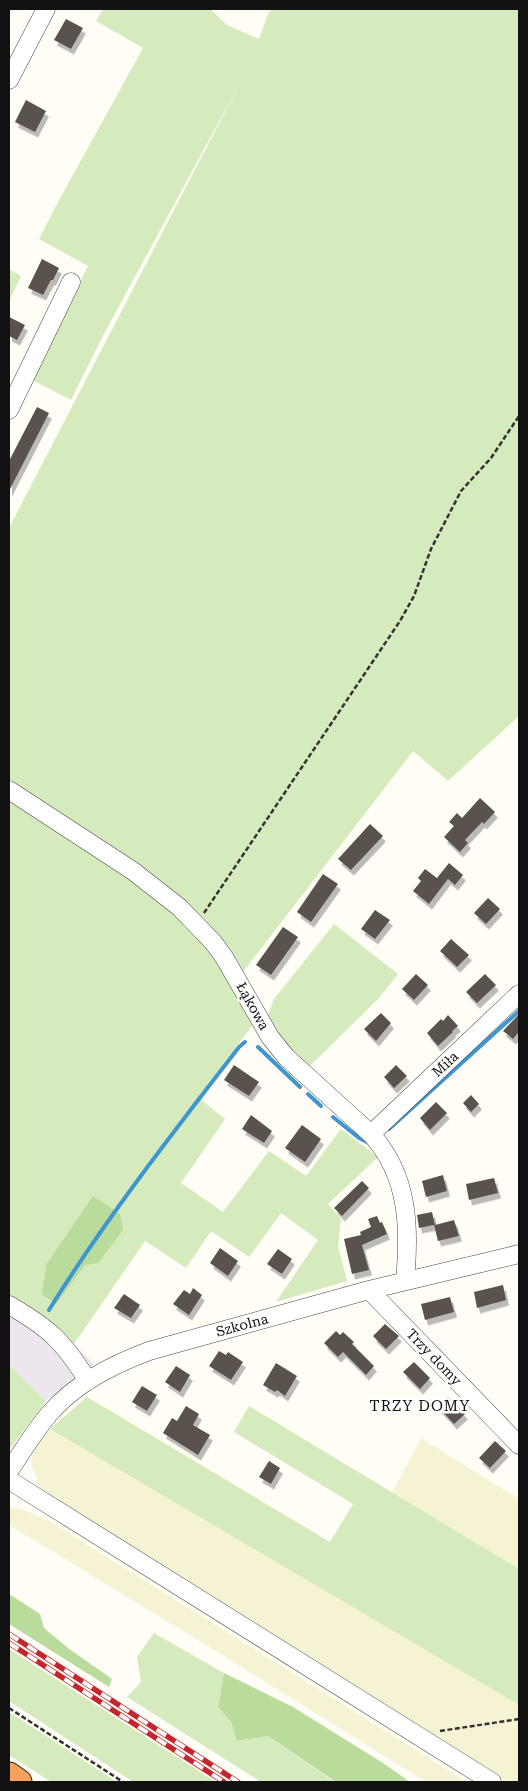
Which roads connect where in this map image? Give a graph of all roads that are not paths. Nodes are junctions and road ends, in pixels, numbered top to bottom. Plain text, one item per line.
1 (46, 9) edge
2 (9, 80) edge
3 (71, 282) dead end
4 (9, 410) edge
5 (9, 790) edge
6 (519, 994) edge
7 (371, 1134) junction
8 (519, 1254) edge
9 (405, 1281) junction
10 (369, 1290) junction
11 (9, 1305) edge
12 (88, 1381) junction
13 (519, 1446) edge
14 (9, 1471) edge
15 (9, 1480) edge
16 (9, 1775) edge
17 (19, 1782) edge
18 (492, 1782) edge

1 - 2 street
3 - 4 street
5 - 7 street, Łąkowa
6 - 7 street, Miła
7 - 9 street, Łąkowa
8 - 9 street, Szkolna
9 - 10 street, Szkolna
10 - 12 street, Szkolna
10 - 13 street, Trzy domy
11 - 12 street
12 - 14 street, Szkolna
15 - 18 street
16 - 17 highway

